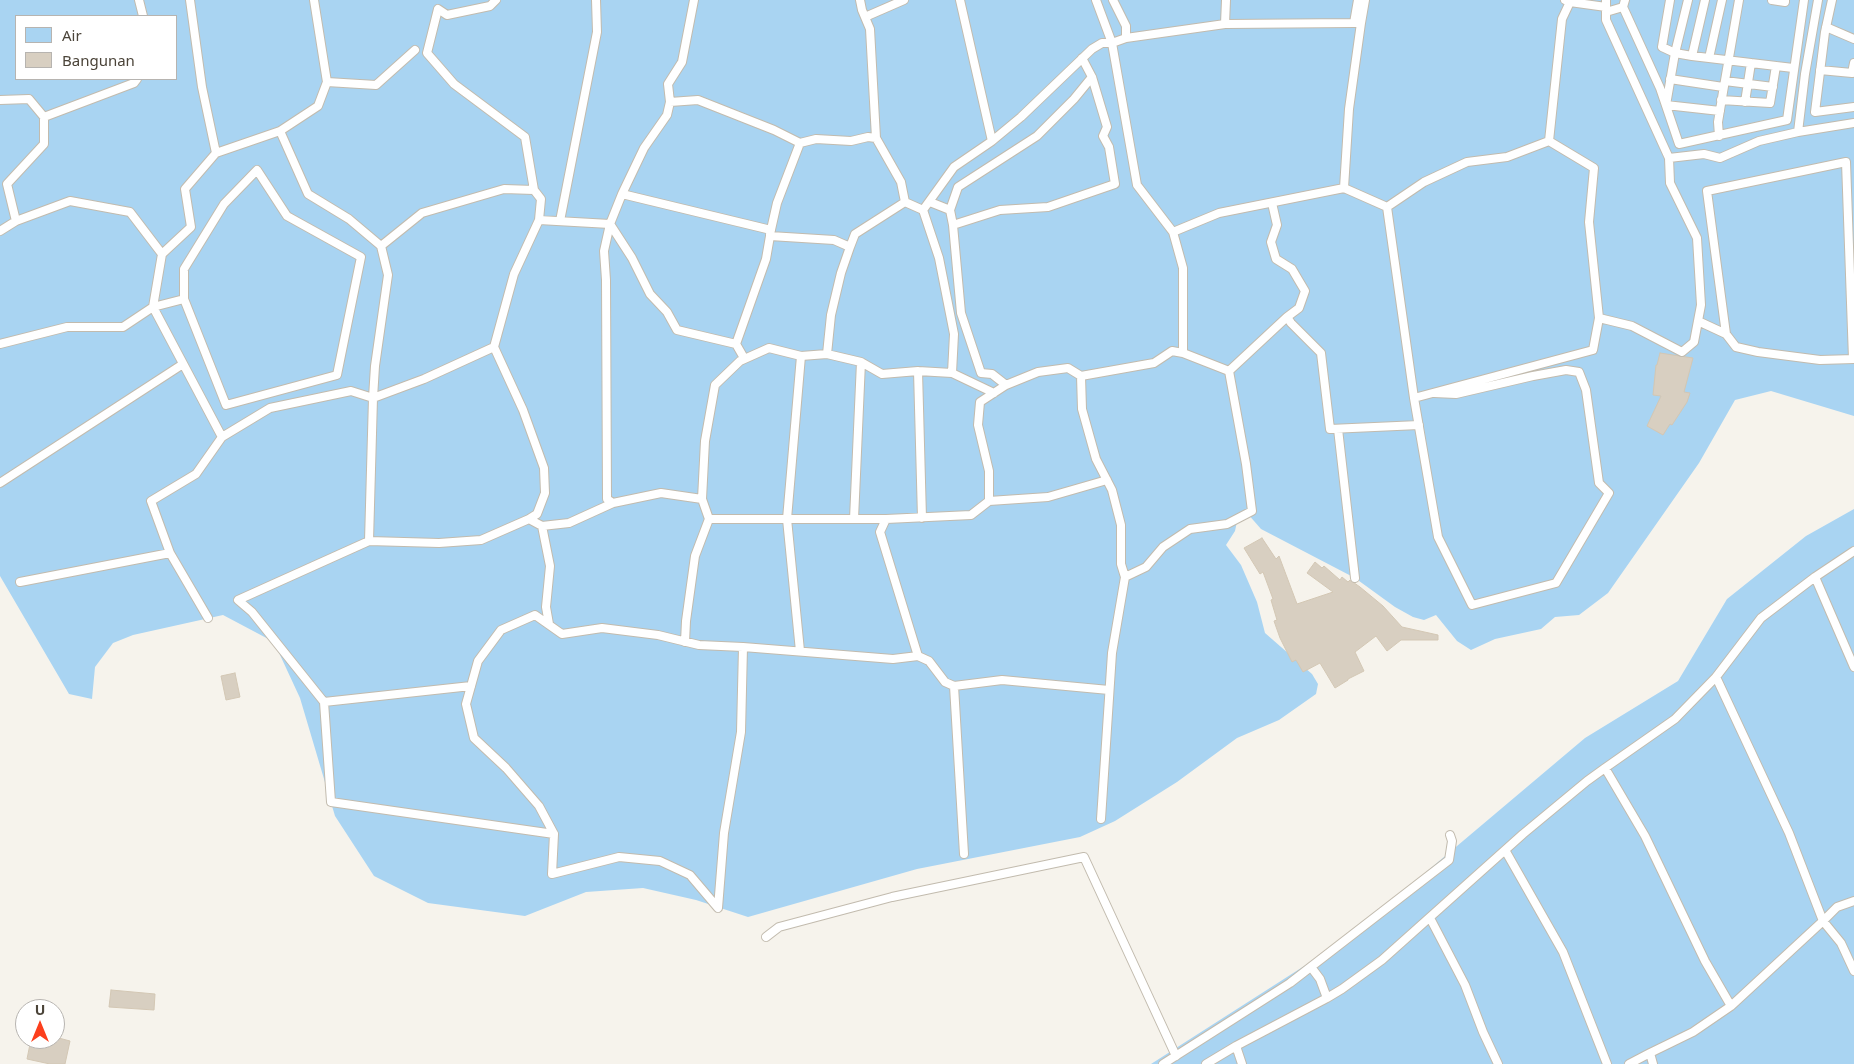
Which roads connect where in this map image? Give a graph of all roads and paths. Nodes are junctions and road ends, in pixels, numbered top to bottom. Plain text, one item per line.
1 (139, 0) edge
2 (190, 0) edge
3 (314, 0) edge
4 (496, 0) edge
5 (596, 0) edge
6 (694, 0) edge
7 (860, 0) edge
8 (904, 0) edge
9 (960, 0) edge
10 (1096, 0) edge
11 (1113, 0) edge
12 (1226, 0) edge
13 (1358, 0) edge
14 (1365, 0) edge
15 (1670, 0) edge
16 (1688, 0) edge
17 (1705, 0) edge
18 (1722, 0) edge
19 (1739, 0) edge
20 (1772, 0) edge
21 (1785, 0) edge
22 (1804, 0) edge
23 (1818, 0) edge
24 (1832, 0) edge
25 (1569, 1) edge
26 (1624, 3) edge
27 (1606, 6) edge
28 (143, 15) edge
29 (865, 17) junction
30 (1358, 23) junction
31 (1226, 24) junction
32 (1826, 27) junction
33 (1126, 38) junction
34 (1854, 39) edge
35 (1112, 44) junction
36 (415, 50) dead end
37 (1674, 53) junction
38 (1692, 56) junction
39 (1082, 58) junction
40 (1709, 58) junction
41 (1728, 60) junction
42 (1751, 63) junction
43 (1854, 63) edge
44 (1776, 66) junction
45 (1793, 68) junction
46 (1820, 70) junction
47 (1853, 74) edge
48 (1092, 77) junction
49 (136, 80) edge
50 (1670, 80) junction
51 (327, 82) junction
52 (1748, 83) junction
53 (1724, 84) junction
54 (1773, 87) junction
55 (0, 100) edge
56 (1722, 100) junction
57 (670, 102) junction
58 (1744, 102) junction
59 (1666, 105) junction
60 (1854, 107) edge
61 (1720, 111) junction
62 (44, 118) junction
63 (1854, 123) edge
64 (280, 131) junction
65 (1798, 132) junction
66 (1719, 136) junction
67 (876, 138) junction
68 (992, 141) junction
69 (1549, 141) junction
70 (800, 143) junction
71 (216, 153) junction
72 (1669, 158) junction
73 (1344, 188) junction
74 (534, 190) junction
75 (622, 194) junction
76 (905, 202) junction
77 (930, 202) junction
78 (1272, 203) junction
79 (1387, 207) junction
80 (923, 210) junction
81 (950, 210) junction
82 (539, 220) junction
83 (16, 221) junction
84 (560, 221) junction
85 (610, 224) junction
86 (953, 225) junction
87 (0, 231) edge
88 (1173, 232) junction
89 (771, 233) junction
90 (381, 246) junction
91 (850, 247) junction
92 (162, 254) junction
93 (184, 299) junction
94 (153, 307) junction
95 (1286, 317) junction
96 (1599, 318) junction
97 (1698, 321) junction
98 (1726, 334) junction
99 (0, 344) edge
100 (736, 344) junction
101 (494, 347) junction
102 (1183, 353) junction
103 (827, 354) junction
104 (801, 356) junction
105 (744, 358) junction
106 (1853, 359) edge
107 (861, 362) junction
108 (183, 364) junction
109 (918, 371) junction
110 (1229, 371) junction
111 (952, 372) junction
112 (1081, 376) junction
113 (1006, 385) junction
114 (994, 393) junction
115 (1434, 393) junction
116 (373, 398) junction
117 (1414, 398) junction
118 (1419, 425) junction
119 (1338, 429) junction
120 (222, 437) junction
121 (1107, 480) junction
122 (0, 483) edge
123 (702, 499) junction
124 (989, 501) junction
125 (613, 503) junction
126 (922, 518) junction
127 (529, 519) junction
128 (709, 519) junction
129 (788, 519) junction
130 (854, 519) junction
131 (886, 519) junction
132 (542, 526) junction
133 (369, 541) junction
134 (1854, 551) edge
135 (170, 553) junction
136 (1126, 577) junction
137 (1815, 577) junction
138 (1355, 578) dead end
139 (20, 582) dead end
140 (208, 618) dead end
141 (549, 624) junction
142 (685, 642) junction
143 (743, 647) junction
144 (800, 651) junction
145 (918, 656) junction
146 (1854, 667) edge
147 (1716, 678) junction
148 (471, 686) junction
149 (954, 686) junction
150 (1109, 690) junction
151 (324, 702) junction
152 (1605, 768) junction
153 (1101, 819) dead end
154 (554, 834) junction
155 (1450, 835) dead end
156 (1505, 850) junction
157 (964, 854) dead end
158 (1854, 901) edge
159 (1430, 918) junction
160 (1823, 922) junction
161 (766, 937) dead end
162 (1311, 967) junction
163 (1854, 971) edge
164 (1327, 998) junction
165 (1731, 1006) junction
166 (1236, 1046) junction
167 (1650, 1053) junction
168 (1176, 1056) junction
169 (1163, 1064) edge
170 (1206, 1064) edge
171 (1242, 1064) edge
172 (1498, 1064) edge
173 (1607, 1064) edge
174 (1629, 1064) edge
175 (1654, 1064) edge

1 - 28 lane
2 - 71 lane
3 - 51 lane
4 - 74 lane
5 - 84 lane
6 - 57 lane
7 - 29 lane
8 - 29 lane
9 - 68 lane
10 - 35 lane
11 - 33 lane
12 - 31 lane
13 - 30 lane
14 - 30 lane
15 - 37 lane
16 - 37 lane
17 - 38 lane
18 - 40 lane
19 - 41 lane
20 - 21 lane
22 - 45 lane
23 - 65 lane
24 - 32 lane
25 - 27 lane
25 - 69 lane
26 - 27 lane
26 - 59 lane
27 - 72 lane
29 - 67 lane
30 - 31 lane
30 - 73 lane
31 - 33 lane
32 - 34 lane
32 - 46 lane
33 - 35 lane
35 - 39 lane
35 - 88 lane
36 - 51 lane
37 - 38 lane
37 - 50 lane
38 - 40 lane
39 - 48 lane
39 - 68 lane
40 - 41 lane
41 - 42 lane
41 - 53 lane
42 - 44 lane
42 - 52 lane
43 - 47 lane
44 - 45 lane
44 - 54 lane
45 - 66 lane
46 - 47 lane
46 - 60 lane
48 - 81 lane
48 - 86 lane
49 - 62 lane
50 - 53 lane
50 - 59 lane
51 - 64 lane
52 - 53 lane
52 - 54 lane
52 - 58 lane
53 - 56 lane
54 - 58 lane
55 - 62 lane
56 - 58 lane
56 - 61 lane
57 - 70 lane
57 - 75 lane
59 - 61 lane
59 - 66 lane
61 - 66 lane
62 - 83 lane
63 - 65 lane
64 - 71 lane
64 - 90 lane
65 - 72 lane
67 - 70 lane
67 - 76 lane
68 - 77 lane
69 - 79 lane
69 - 96 lane
70 - 89 lane
71 - 92 lane
72 - 97 lane
73 - 78 lane
73 - 79 lane
74 - 82 lane
74 - 90 lane
75 - 85 lane
75 - 89 lane
76 - 80 lane
76 - 91 lane
77 - 80 lane
77 - 81 lane
78 - 88 lane
78 - 95 lane
79 - 117 lane
80 - 111 lane
81 - 86 lane
82 - 84 lane
82 - 101 lane
83 - 87 lane
83 - 92 lane
84 - 85 lane
85 - 100 lane
85 - 125 lane
86 - 113 lane
88 - 102 lane
89 - 91 lane
89 - 100 lane
90 - 116 lane
91 - 103 lane
92 - 94 lane
93 - 93 lane
93 - 94 lane
94 - 99 lane
94 - 108 lane
95 - 110 lane
95 - 119 lane
96 - 97 lane
96 - 115 lane
97 - 98 lane
98 - 106 lane
98 - 106 lane
100 - 105 lane
101 - 116 lane
101 - 127 lane
102 - 110 lane
102 - 112 lane
103 - 104 lane
103 - 107 lane
104 - 105 lane
104 - 129 lane
105 - 123 lane
107 - 109 lane
107 - 130 lane
108 - 120 lane
108 - 122 lane
109 - 111 lane
109 - 126 lane
110 - 136 lane
111 - 114 lane
112 - 113 lane
112 - 121 lane
113 - 114 lane
114 - 124 lane
115 - 117 lane
115 - 118 lane
116 - 120 lane
116 - 133 lane
117 - 118 lane
118 - 119 lane
119 - 138 lane
120 - 135 lane
121 - 124 lane
121 - 136 lane
123 - 125 lane
123 - 128 lane
124 - 126 lane
125 - 132 lane
126 - 131 lane
127 - 132 lane
127 - 133 lane
128 - 129 lane
128 - 142 lane
129 - 130 lane
129 - 144 lane
130 - 131 lane
131 - 145 lane
132 - 141 lane
133 - 151 lane
134 - 137 lane
135 - 139 lane
135 - 140 lane
136 - 150 lane
137 - 146 lane
137 - 147 lane
141 - 142 lane
141 - 148 lane
142 - 143 lane
143 - 144 lane
143 - 154 lane
144 - 145 lane
145 - 149 lane
147 - 152 lane
147 - 160 lane
148 - 151 lane
148 - 154 lane
149 - 150 lane
149 - 157 lane
150 - 153 lane
151 - 154 lane
152 - 156 lane
152 - 165 lane
155 - 162 lane
156 - 159 lane
156 - 173 lane
158 - 160 lane
159 - 164 lane
159 - 172 lane
160 - 163 lane
160 - 165 lane
161 - 168 lane
162 - 164 lane
162 - 168 lane
164 - 166 lane
165 - 167 lane
166 - 170 lane
166 - 171 lane
167 - 174 lane
167 - 175 lane
168 - 169 lane

